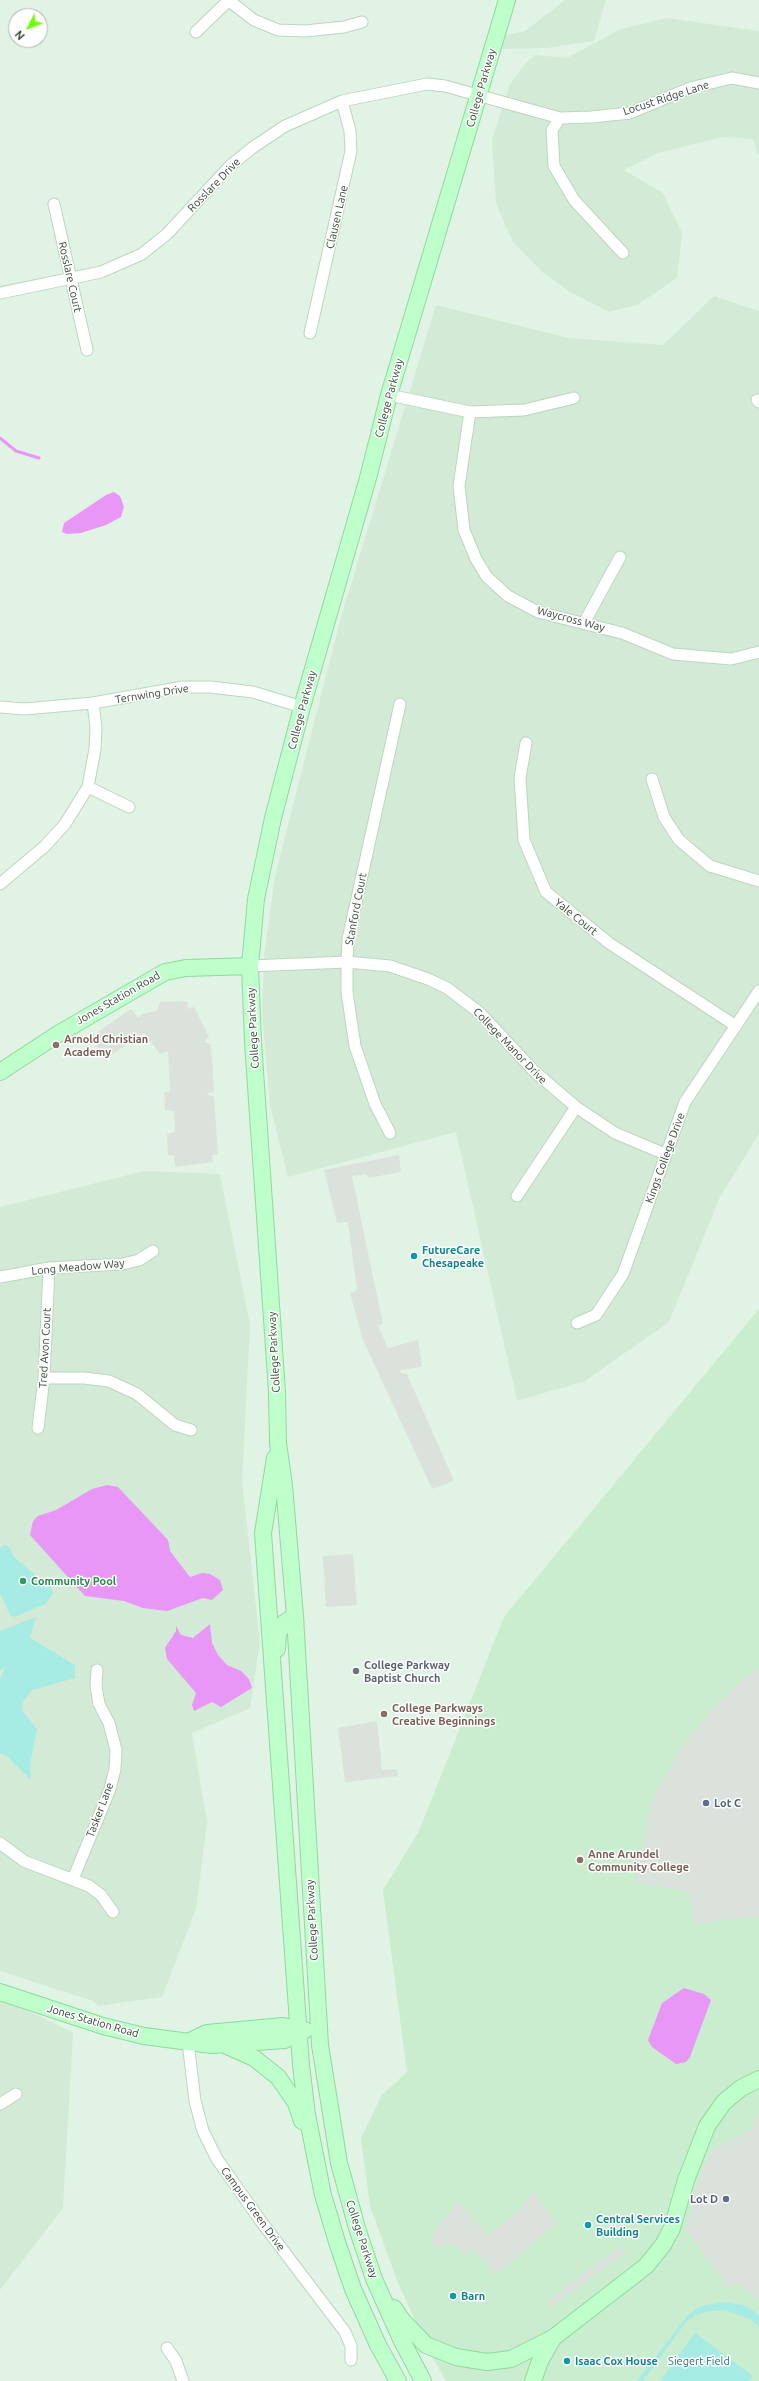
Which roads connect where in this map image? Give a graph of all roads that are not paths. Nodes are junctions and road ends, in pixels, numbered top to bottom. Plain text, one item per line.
1 (228, 0) edge
2 (507, 0) edge
3 (362, 22) dead end
4 (196, 32) dead end
5 (759, 83) edge
6 (480, 95) junction
7 (342, 102) junction
8 (560, 118) junction
9 (54, 204) dead end
10 (623, 253) dead end
11 (71, 280) junction
12 (0, 293) edge
13 (310, 333) dead end
14 (87, 350) dead end
15 (389, 395) junction
16 (574, 398) dead end
17 (470, 412) junction
18 (620, 558) dead end
19 (584, 623) junction
20 (759, 652) edge
21 (93, 703) junction
22 (400, 704) dead end
23 (0, 707) edge
24 (302, 708) junction
25 (526, 743) dead end
26 (652, 779) dead end
27 (88, 787) junction
28 (129, 807) dead end
29 (759, 881) edge
30 (0, 884) edge
31 (347, 962) junction
32 (250, 966) junction
33 (759, 991) edge
34 (736, 1026) junction
35 (0, 1072) edge
36 (576, 1107) junction
37 (390, 1133) dead end
38 (665, 1154) junction
39 (517, 1196) dead end
40 (153, 1251) dead end
41 (49, 1268) junction
42 (0, 1277) edge
43 (577, 1322) dead end
44 (44, 1378) junction
45 (38, 1428) dead end
46 (191, 1430) dead end
47 (278, 1443) junction
48 (264, 1533) junction
49 (295, 1616) junction
50 (97, 1670) dead end
51 (274, 1682) junction
52 (0, 1843) edge
53 (73, 1879) junction
54 (113, 1912) dead end
55 (0, 1992) edge
56 (319, 2029) junction
57 (299, 2031) junction
58 (188, 2042) junction
59 (222, 2044) junction
60 (759, 2079) edge
61 (16, 2094) dead end
62 (0, 2104) edge
63 (315, 2157) junction
64 (374, 2279) junction
65 (553, 2338) junction
66 (167, 2348) dead end
67 (351, 2360) dead end
68 (182, 2381) edge
69 (398, 2381) edge
70 (423, 2381) edge
71 (533, 2381) edge

1 - 3 street
1 - 4 street
2 - 6 main road, College Parkway
5 - 8 street, Locust Ridge Lane
6 - 7 street, Rosslare Drive
6 - 8 street, Locust Ridge Lane
6 - 15 main road, College Parkway
7 - 11 street, Rosslare Drive
7 - 13 street, Clausen Lane
8 - 10 street
9 - 11 street, Rosslare Court
11 - 12 street, Rosslare Drive
11 - 14 street, Rosslare Court
15 - 17 street
15 - 24 main road, College Parkway
16 - 17 street
17 - 19 street, Waycross Way
18 - 19 street
19 - 20 street, Waycross Way
21 - 23 street, Ternwing Drive
21 - 24 street, Ternwing Drive
21 - 27 street
22 - 31 street, Stanford Court
24 - 32 main road, College Parkway
25 - 34 street, Yale Court
26 - 29 street
27 - 28 street
27 - 30 street
31 - 32 street, College Manor Drive
31 - 36 street, College Manor Drive
31 - 37 street, Stanford Court
32 - 35 main road, Jones Station Road
32 - 47 main road, College Parkway
33 - 34 street, Kings College Drive
34 - 38 street, Kings College Drive
36 - 38 street, College Manor Drive
36 - 39 street
38 - 43 street, Kings College Drive
40 - 41 street, Long Meadow Way
41 - 42 street, Long Meadow Way
41 - 44 street, Tred Avon Court
44 - 45 street, Tred Avon Court
44 - 46 street
47 - 48 main road, College Parkway
47 - 49 main road, College Parkway
48 - 49 main road
48 - 51 main road, College Parkway
49 - 51 main road
49 - 56 main road, College Parkway
50 - 53 street, Tasker Lane
51 - 57 main road, College Parkway
52 - 53 street
53 - 54 street
55 - 58 main road, Jones Station Road
56 - 57 main road, Jones Station Road
56 - 64 main road, College Parkway
57 - 58 main road, Jones Station Road
57 - 59 main road, Jones Station Road
57 - 63 main road, College Parkway
58 - 59 main road, Jones Station Road
58 - 67 street, Campus Green Drive
59 - 63 main road
60 - 65 main road
61 - 62 street
63 - 69 main road, College Parkway
64 - 65 main road
64 - 70 main road, College Parkway
65 - 71 main road
66 - 68 street

